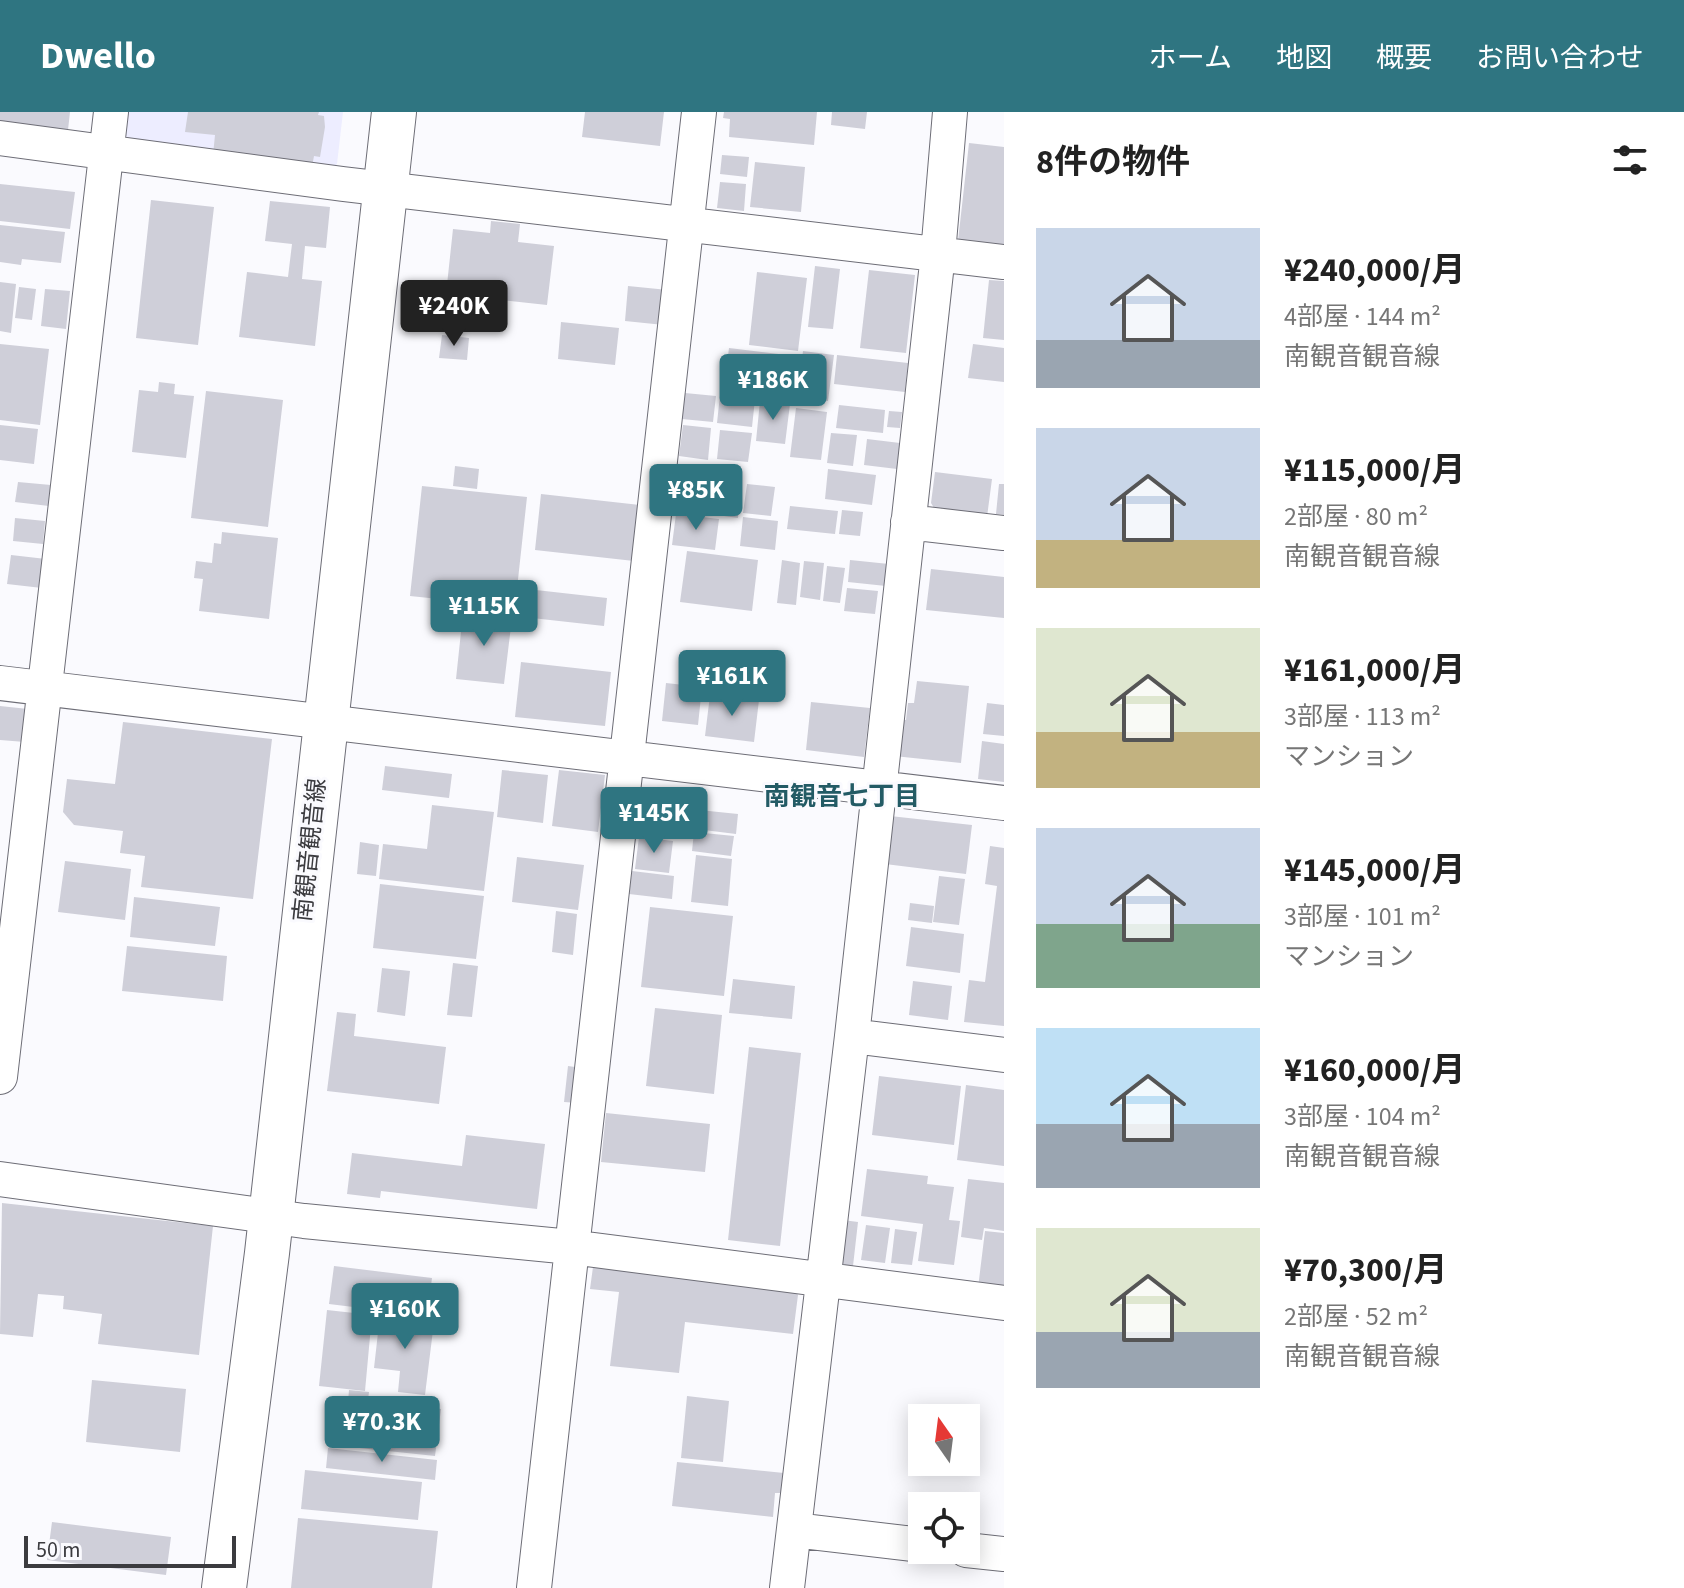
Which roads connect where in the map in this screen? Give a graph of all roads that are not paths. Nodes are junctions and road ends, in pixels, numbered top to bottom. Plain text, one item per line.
1 (111, 112) edge
2 (394, 112) edge
3 (699, 112) edge
4 (950, 112) edge
5 (0, 138) edge
6 (107, 152) junction
7 (385, 188) junction
8 (686, 222) junction
9 (938, 254) junction
10 (1004, 262) edge
11 (908, 522) junction
12 (1004, 533) edge
13 (0, 683) edge
14 (45, 688) junction
15 (325, 722) junction
16 (629, 759) junction
17 (878, 787) junction
18 (1004, 803) edge
19 (852, 1036) junction
20 (1004, 1055) edge
21 (0, 1077) edge
22 (0, 1179) edge
23 (271, 1215) junction
24 (571, 1247) junction
25 (824, 1281) junction
26 (1004, 1303) edge
27 (794, 1530) junction
28 (908, 1543) edge
29 (980, 1551) edge
30 (1004, 1554) edge
31 (224, 1588) edge
32 (534, 1588) edge
33 (787, 1588) edge

1 - 6 street
2 - 7 main road, 南観音観音線
3 - 8 street
4 - 9 street
5 - 6 street
6 - 7 street
6 - 14 street
7 - 8 street
7 - 15 main road, 南観音観音線
8 - 9 street
8 - 16 street
9 - 10 street
9 - 11 street
11 - 12 street
11 - 17 street
13 - 14 street
14 - 15 street
14 - 21 street
15 - 16 street
15 - 23 main road, 南観音観音線
16 - 17 street
16 - 24 street
17 - 18 street
17 - 19 street
19 - 20 street
19 - 25 street
22 - 23 street
23 - 24 street
23 - 31 main road, 南観音観音線
24 - 25 street
24 - 32 street
25 - 26 street
25 - 27 street
27 - 28 street
27 - 33 street
29 - 30 street

